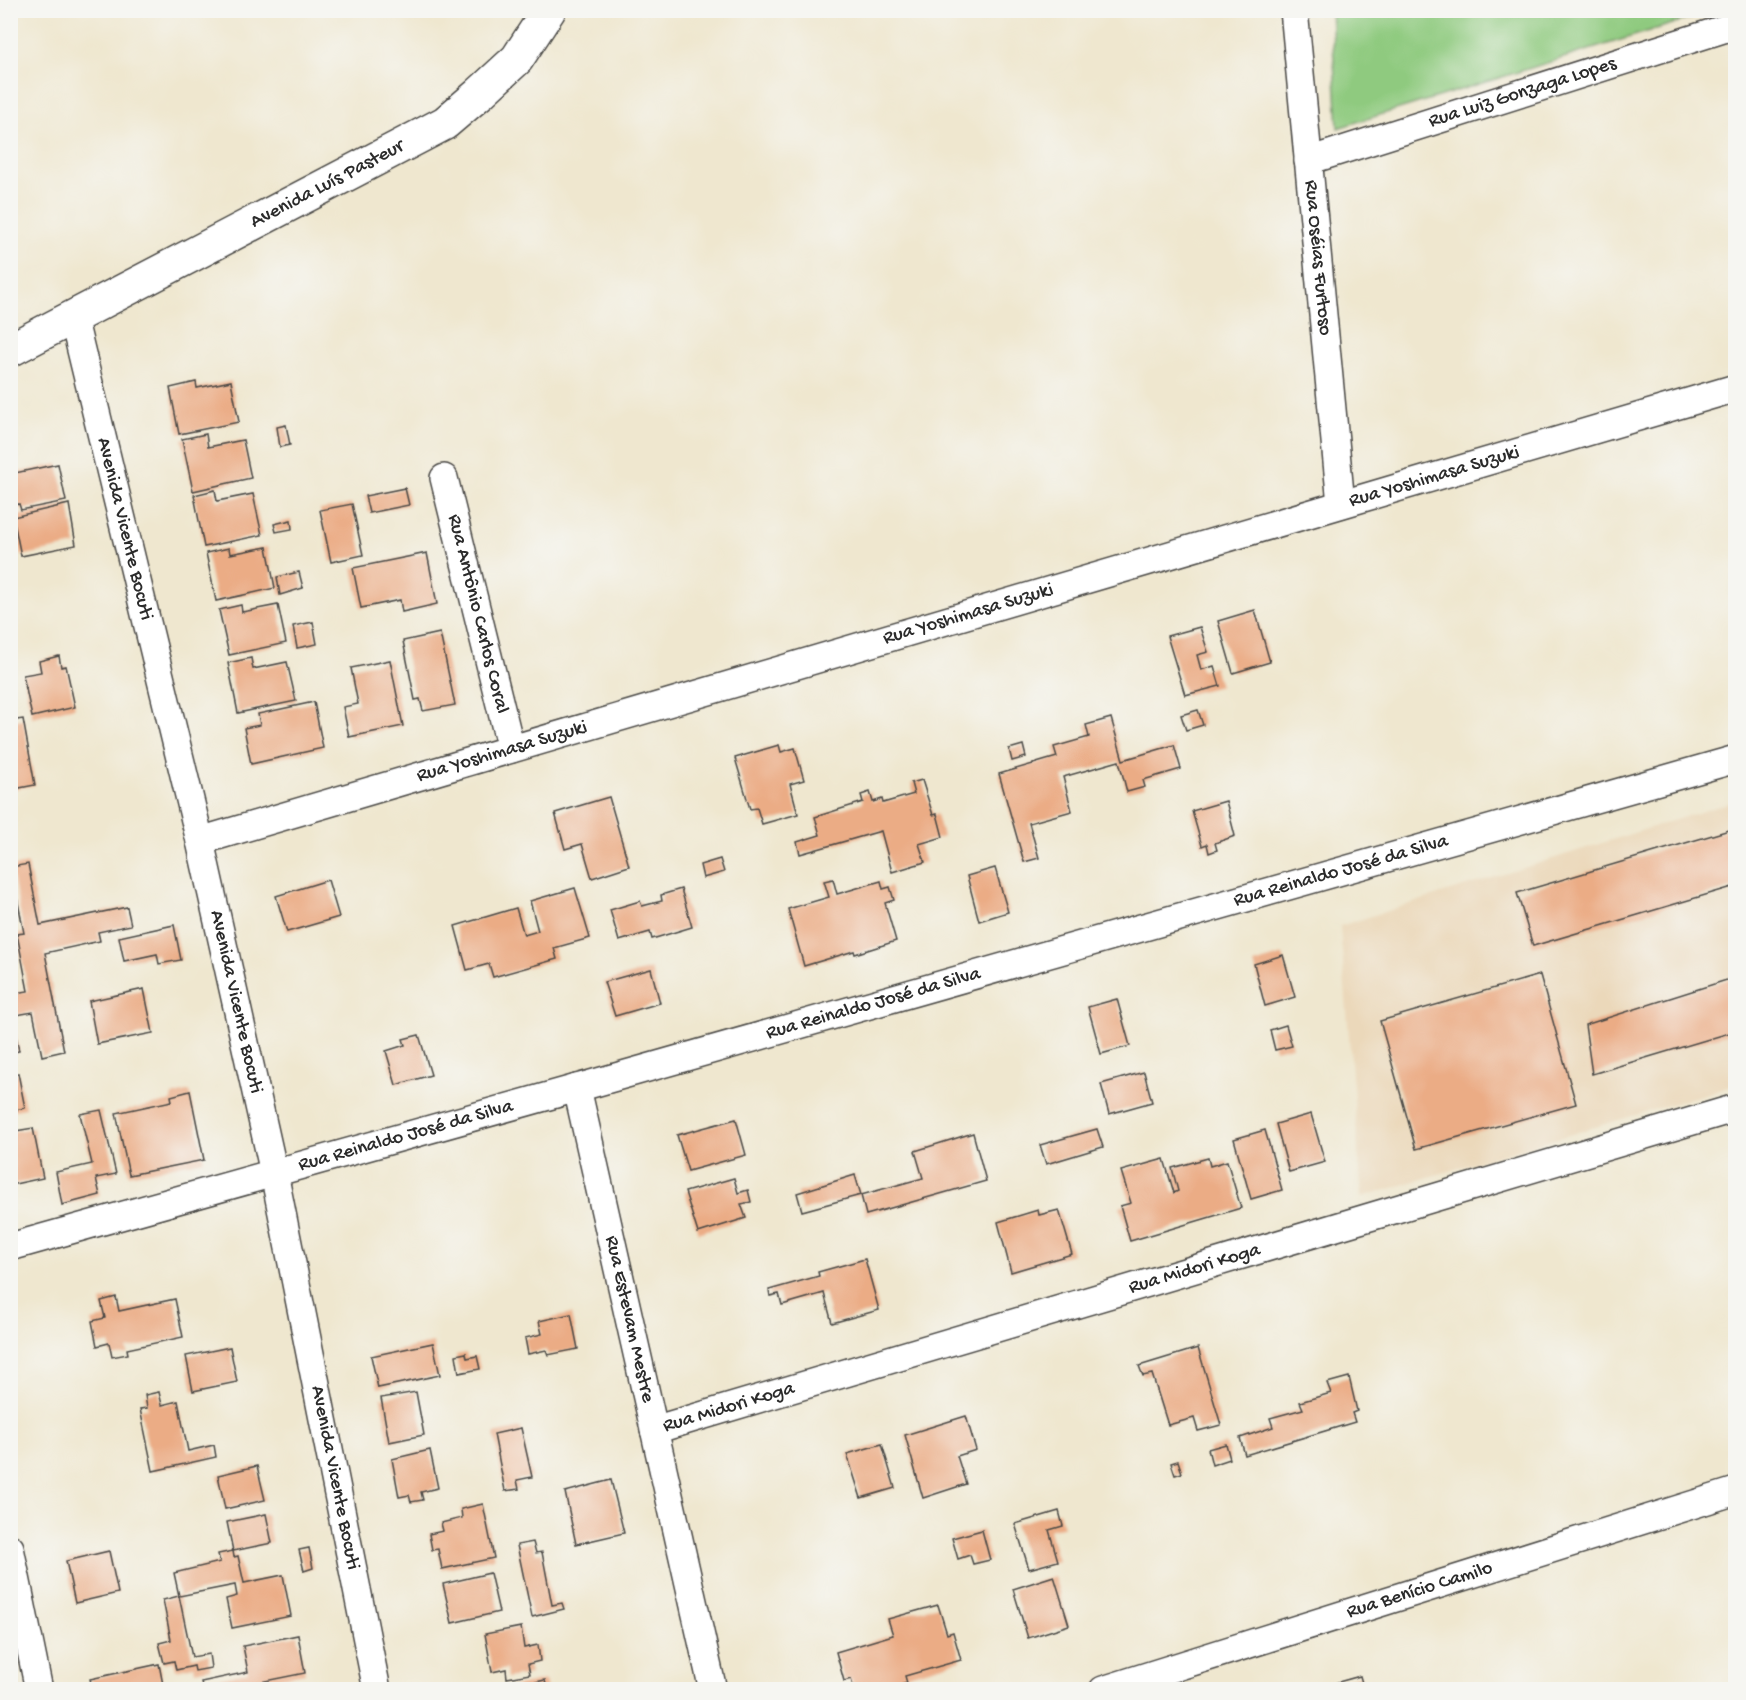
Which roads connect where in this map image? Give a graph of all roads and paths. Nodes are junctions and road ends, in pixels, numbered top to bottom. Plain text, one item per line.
1 (549, 10) edge
2 (1294, 10) edge
3 (1736, 25) edge
4 (1308, 161) junction
5 (73, 317) junction
6 (10, 350) edge
7 (1736, 388) edge
8 (444, 478) dead end
9 (1341, 504) junction
10 (512, 749) junction
11 (1736, 759) edge
12 (200, 841) junction
13 (577, 1088) junction
14 (1736, 1108) edge
15 (274, 1173) junction
16 (10, 1247) edge
17 (654, 1430) junction
18 (1736, 1491) edge
19 (10, 1548) edge
20 (39, 1689) edge
21 (377, 1689) edge
22 (713, 1689) edge
23 (1103, 1689) edge

1 - 5 street, Avenida Luís Pasteur
2 - 4 street, Rua Oséias Furtoso
3 - 4 street, Rua Luiz Gonzaga Lopes
4 - 9 street, Rua Oséias Furtoso
5 - 6 street, Avenida Luís Pasteur
5 - 12 street, Avenida Vicente Bocuti
7 - 9 street, Rua Yoshimasa Suzuki
8 - 10 street, Rua Antônio Carlos Coral
9 - 10 street, Rua Yoshimasa Suzuki
10 - 12 street, Rua Yoshimasa Suzuki
11 - 13 street, Rua Reinaldo José da Silva
12 - 15 street, Avenida Vicente Bocuti
13 - 15 street, Rua Reinaldo José da Silva
13 - 17 street, Rua Estevam Mestre
14 - 17 street, Rua Midori Koga
15 - 16 street, Rua Reinaldo José da Silva
15 - 21 street, Avenida Vicente Bocuti
17 - 22 street, Rua Estevam Mestre
18 - 23 street, Rua Benício Camilo
19 - 20 street

